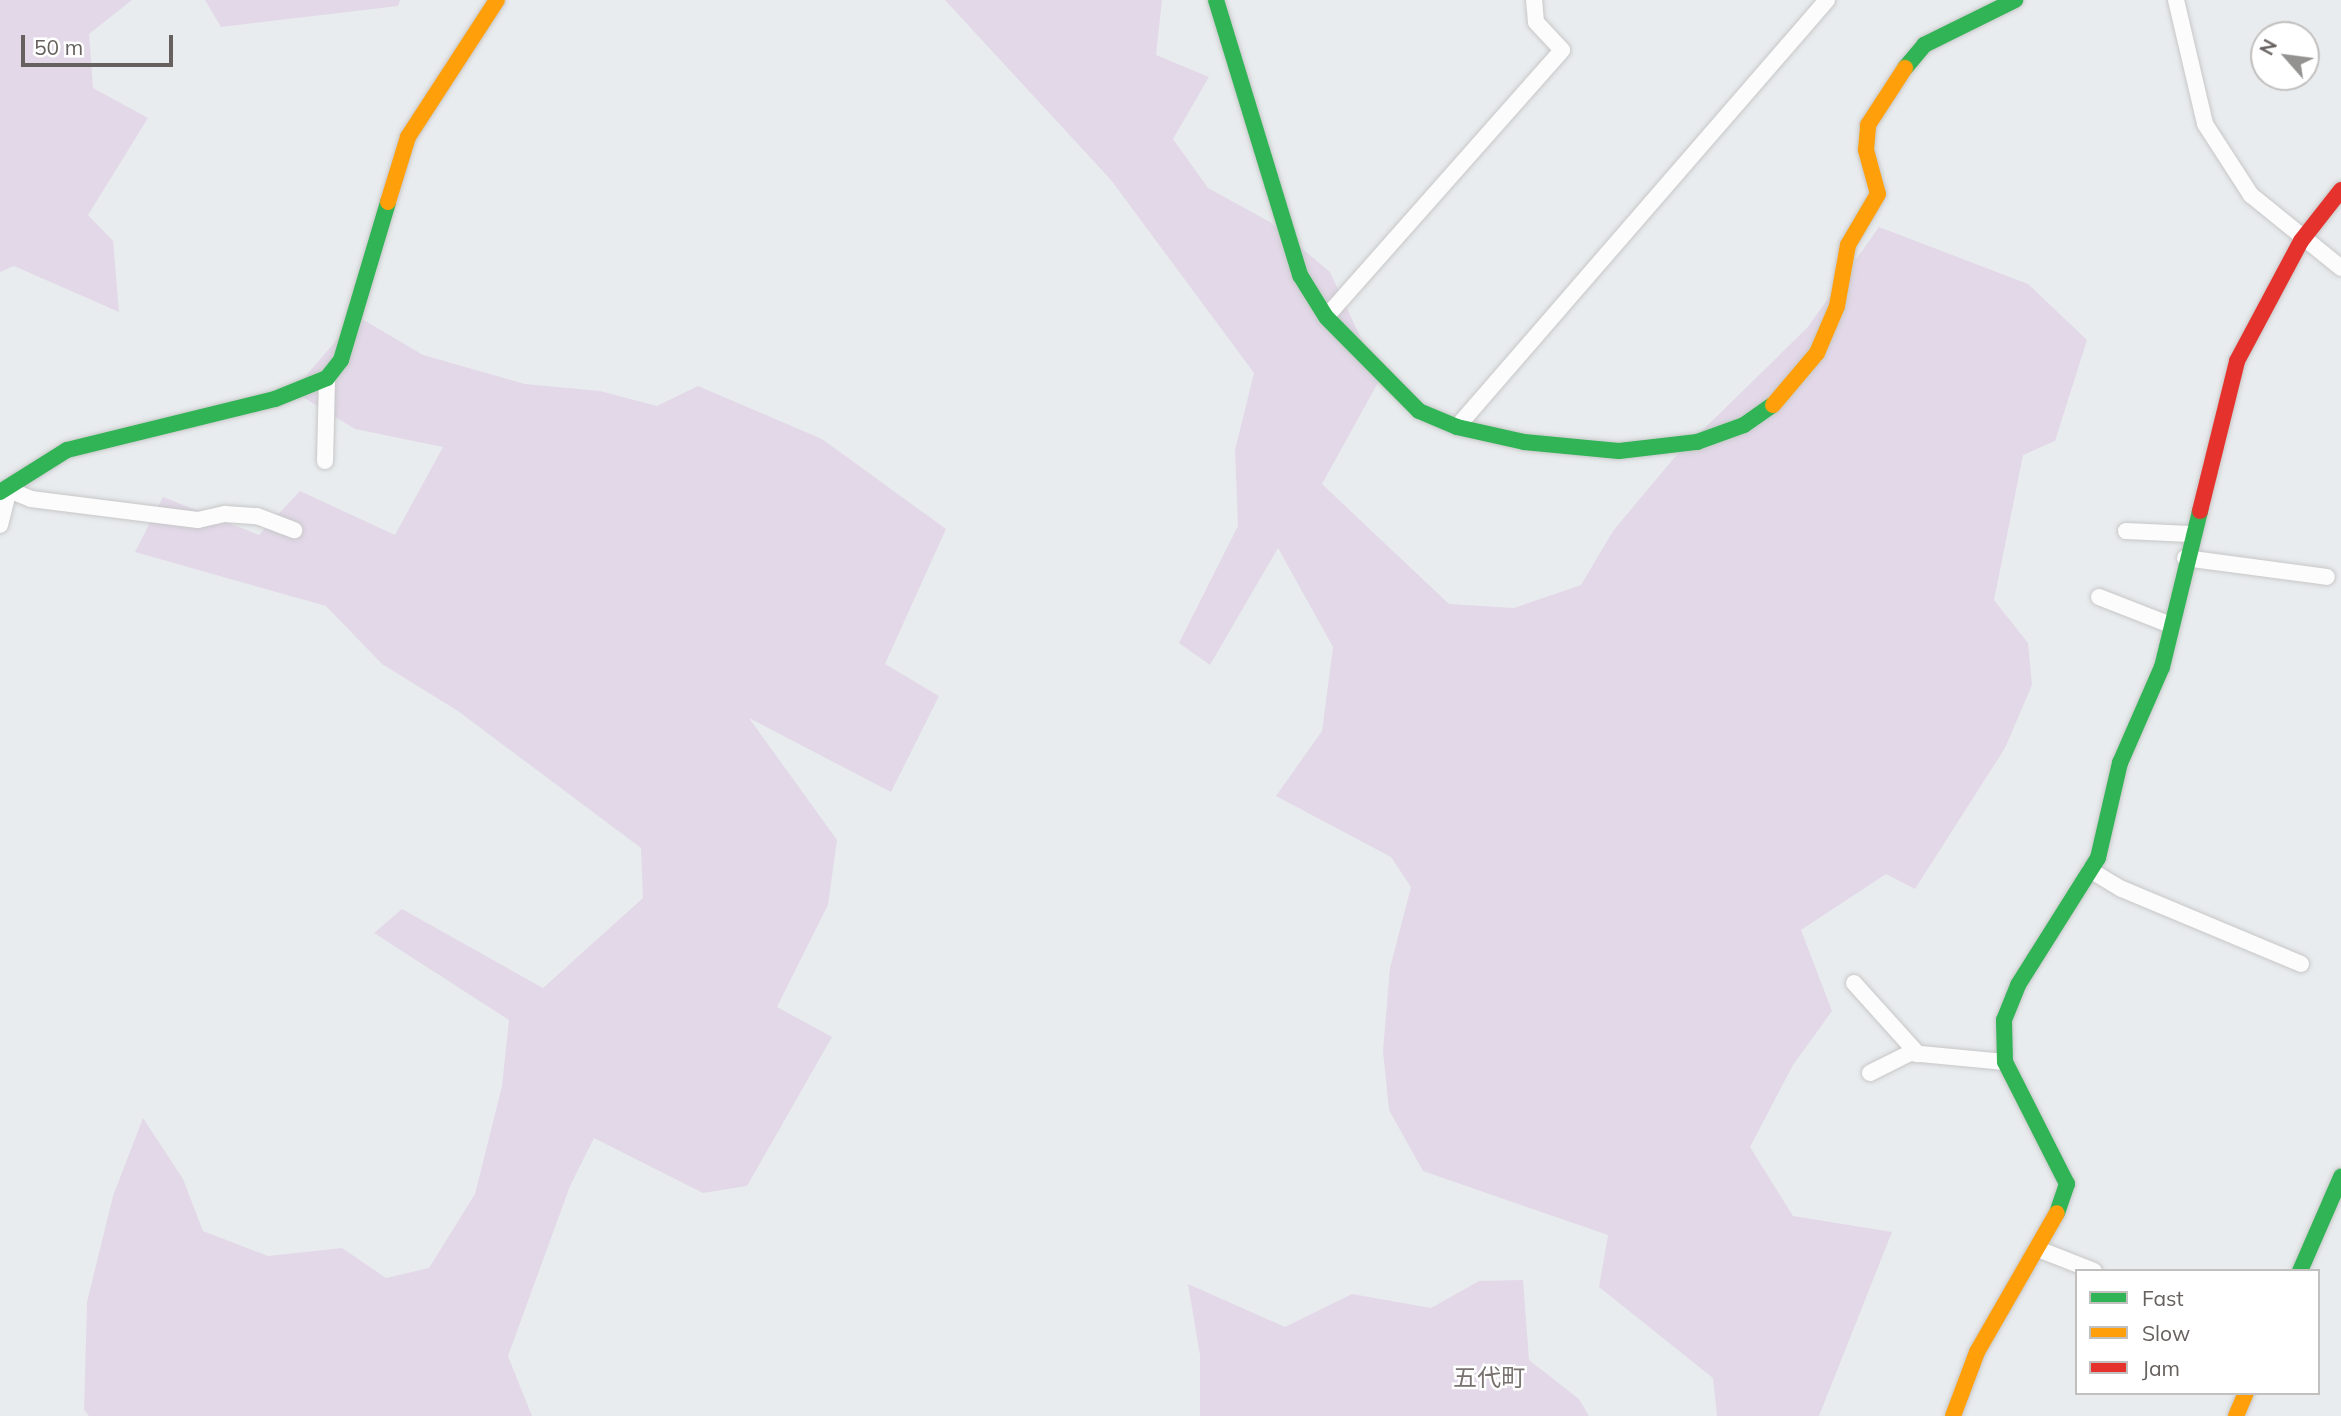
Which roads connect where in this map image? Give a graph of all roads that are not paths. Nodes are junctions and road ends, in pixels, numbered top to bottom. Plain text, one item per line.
1 (497, 0) edge
2 (1216, 0) edge
3 (1534, 0) edge
4 (1827, 0) edge
5 (2015, 0) edge
6 (2176, 0) edge
7 (2341, 190) edge
8 (2301, 241) junction
9 (2341, 268) edge
10 (1325, 317) junction
11 (327, 378) junction
12 (1457, 427) junction
13 (325, 461) dead end
14 (5, 491) edge
15 (0, 525) edge
16 (295, 530) dead end
17 (2126, 531) dead end
18 (2190, 534) junction
19 (2185, 558) junction
20 (2327, 577) dead end
21 (2099, 597) dead end
22 (2171, 625) junction
23 (2091, 870) junction
24 (2301, 964) dead end
25 (1854, 983) dead end
26 (1918, 1054) junction
27 (2005, 1062) junction
28 (1870, 1073) dead end
29 (2341, 1177) edge
30 (2038, 1249) junction
31 (2089, 1269) edge
32 (2301, 1269) edge
33 (2245, 1395) edge
34 (1953, 1416) edge
35 (2236, 1416) edge

1 - 11 street
2 - 10 street
3 - 10 street
4 - 12 street
5 - 12 street
6 - 8 street
7 - 8 street
8 - 9 street
8 - 18 street
10 - 12 street
11 - 13 street
11 - 14 street
14 - 15 street
14 - 16 street
17 - 18 street
18 - 19 street
19 - 20 street
19 - 22 street
21 - 22 street
22 - 23 street
23 - 24 street
23 - 27 street
25 - 26 street
26 - 27 street
26 - 28 street
27 - 30 street
29 - 32 street
30 - 31 street
30 - 34 street
33 - 35 street

